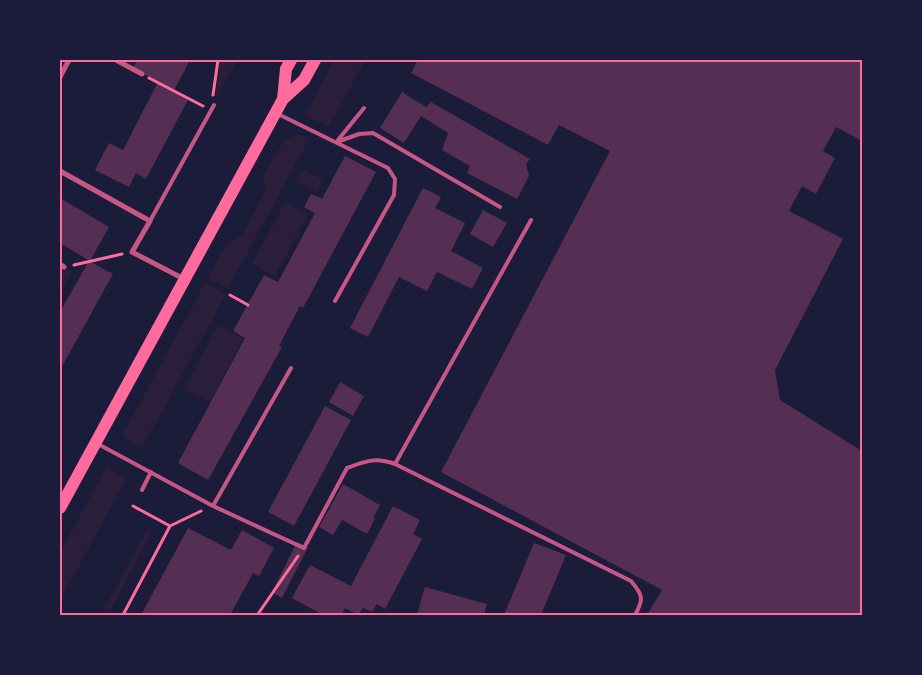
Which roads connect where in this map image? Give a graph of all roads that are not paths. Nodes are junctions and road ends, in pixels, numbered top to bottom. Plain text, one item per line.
1 (69, 60) edge
2 (116, 60) edge
3 (291, 60) edge
4 (315, 60) edge
5 (142, 74) road end
6 (60, 78) edge
7 (284, 99) junction
8 (214, 105) dead end
9 (364, 108) dead end
10 (276, 113) junction
11 (337, 142) junction
12 (60, 172) edge
13 (500, 207) dead end
14 (531, 220) dead end
15 (150, 221) junction
16 (185, 280) junction
17 (335, 301) dead end
18 (290, 368) dead end
19 (96, 443) junction
20 (395, 464) junction
21 (152, 472) junction
22 (142, 490) dead end
23 (213, 506) junction
24 (60, 508) edge
25 (635, 615) edge

1 - 6 street
2 - 5 street
3 - 7 main road
4 - 7 main road
7 - 10 main road
8 - 15 lane
9 - 11 lane
10 - 11 lane
10 - 16 main road
11 - 13 lane
11 - 17 lane
12 - 15 street
14 - 20 lane
15 - 16 street
16 - 19 main road
18 - 23 lane
19 - 21 lane
19 - 24 main road
20 - 23 lane
20 - 25 lane
21 - 22 lane
21 - 23 lane

